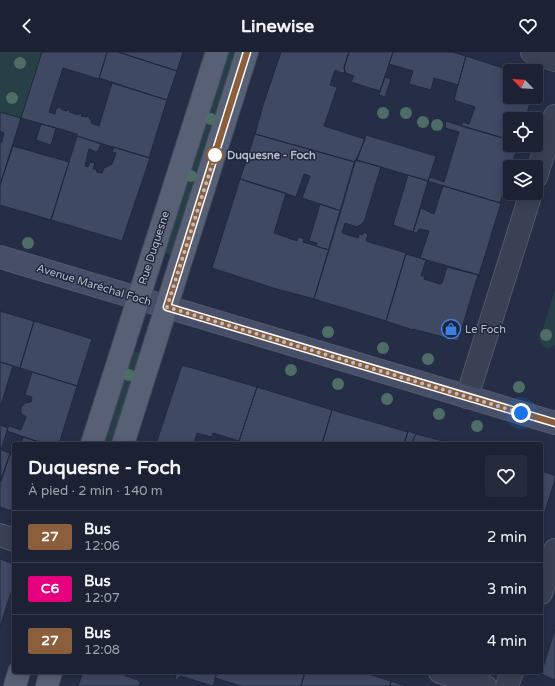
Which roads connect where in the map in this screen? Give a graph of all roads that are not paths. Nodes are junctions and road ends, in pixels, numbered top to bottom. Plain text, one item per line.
1 (217, 52) edge
2 (247, 52) edge
3 (532, 52) edge
4 (555, 60) edge
5 (555, 116) edge
6 (541, 160) edge
7 (529, 200) edge
8 (0, 257) edge
9 (138, 298) junction
10 (167, 307) junction
11 (467, 397) junction
12 (555, 424) edge
13 (93, 442) edge
14 (125, 442) edge
15 (0, 535) edge
16 (12, 539) edge
17 (555, 550) edge
18 (543, 587) edge
19 (18, 674) edge
20 (50, 674) edge
21 (446, 674) edge
22 (511, 674) edge
23 (15, 686) edge
24 (47, 686) edge
25 (485, 686) edge
26 (507, 686) edge

1 - 9 main road, Rue Duquesne
2 - 10 main road
3 - 4 street
5 - 6 street
7 - 11 street
8 - 9 main road, Avenue Maréchal Foch
9 - 10 main road, Avenue Maréchal Foch
9 - 13 main road, Rue Duquesne
10 - 11 main road, Avenue Maréchal Foch
10 - 14 main road
11 - 12 main road, Avenue Maréchal Foch
15 - 16 street
17 - 18 street
19 - 23 main road
20 - 24 main road
21 - 25 street
22 - 26 street

